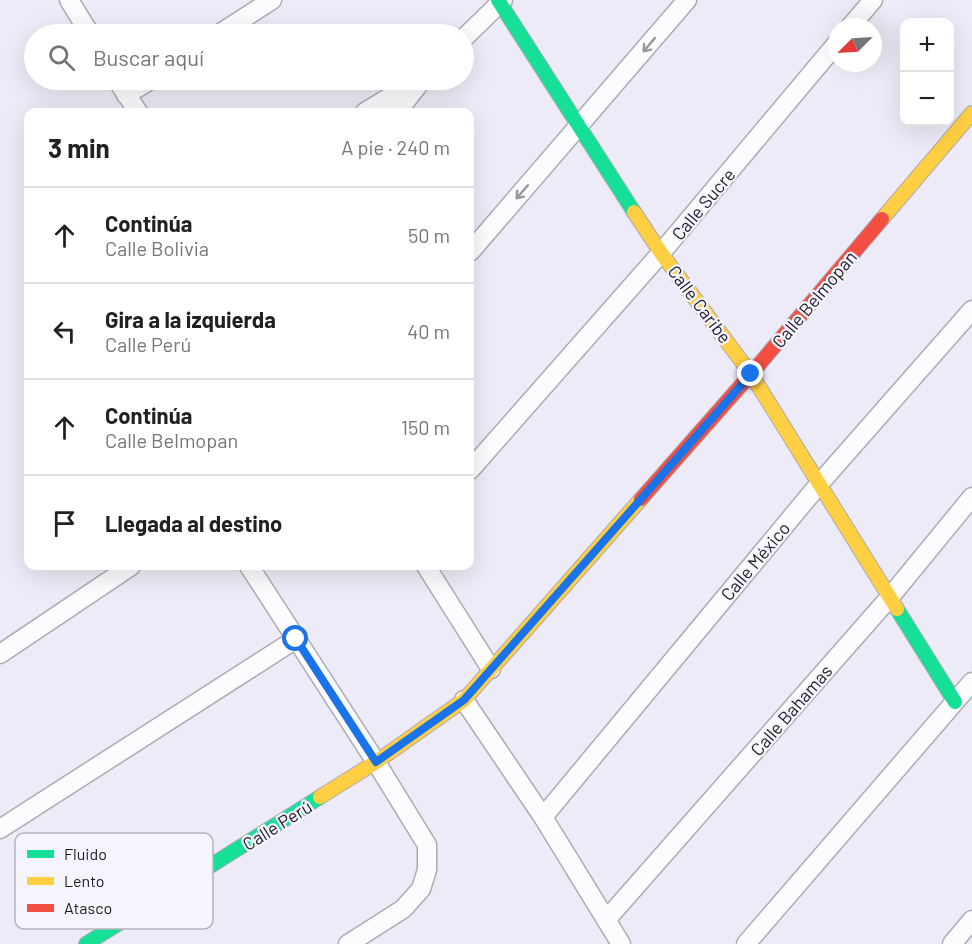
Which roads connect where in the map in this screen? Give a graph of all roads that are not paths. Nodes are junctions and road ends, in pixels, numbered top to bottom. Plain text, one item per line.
1 (69, 0) edge
2 (273, 0) edge
3 (687, 0) edge
4 (873, 0) edge
5 (500, 1) edge
6 (858, 18) edge
7 (84, 24) edge
8 (235, 24) edge
9 (474, 28) edge
10 (828, 54) edge
11 (123, 90) edge
12 (401, 90) edge
13 (415, 90) edge
14 (135, 108) edge
15 (372, 108) edge
16 (400, 108) edge
17 (972, 113) edge
18 (578, 127) junction
19 (474, 247) edge
20 (661, 253) junction
21 (972, 310) edge
22 (751, 374) junction
23 (474, 465) edge
24 (820, 483) junction
25 (972, 497) edge
26 (125, 570) edge
27 (252, 570) edge
28 (429, 570) edge
29 (890, 597) junction
30 (296, 639) junction
31 (0, 654) edge
32 (491, 669) junction
33 (972, 682) edge
34 (464, 700) junction
35 (955, 702) junction
36 (376, 762) junction
37 (543, 817) junction
38 (0, 829) edge
39 (213, 864) edge
40 (606, 920) junction
41 (972, 920) edge
42 (110, 929) edge
43 (86, 944) edge
44 (348, 944) edge
45 (621, 944) edge
46 (746, 944) edge
47 (952, 944) edge

1 - 7 street
2 - 8 street
3 -> 18 street
4 - 6 street
5 - 9 street
5 - 18 street, Calle Caribe
10 - 20 street, Calle Sucre
11 - 14 street
12 - 15 street
13 - 16 street
17 - 22 street, Calle Belmopan
18 -> 19 street
18 - 20 street, Calle Caribe
20 - 22 street, Calle Caribe
20 - 23 street, Calle Sucre
21 - 24 street, Calle México
22 - 24 street, Calle Caribe
22 - 32 street, Calle Belmopan
24 - 29 street, Calle Caribe
24 - 37 street, Calle México
25 - 29 street, Calle Bahamas
26 - 31 street
27 - 30 street
28 - 32 street
29 - 35 street, Calle Caribe
29 - 40 street, Calle Bahamas
30 - 36 street
30 - 38 street
32 - 34 street, Calle Belmopan
33 - 35 street
34 - 36 street, Calle Perú
34 - 37 street
35 - 46 street
36 - 39 street, Calle Perú
36 - 44 street
37 - 40 street
40 - 45 street
41 - 47 street
42 - 43 street, Calle Perú

